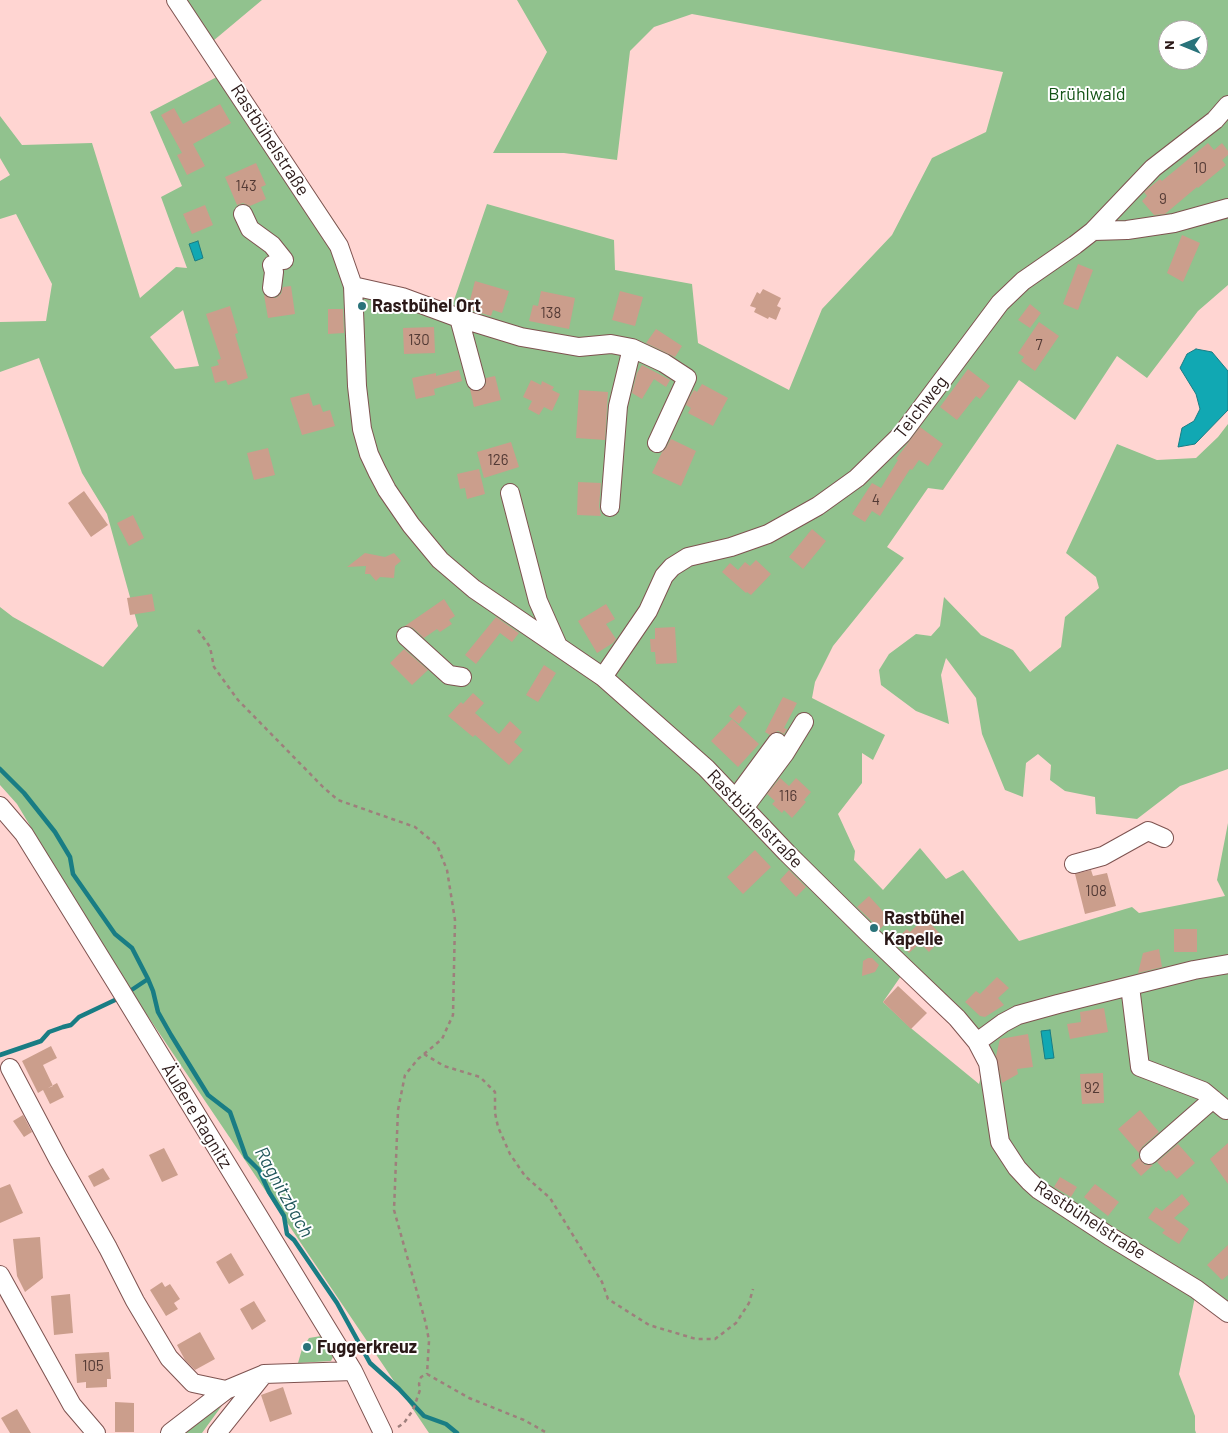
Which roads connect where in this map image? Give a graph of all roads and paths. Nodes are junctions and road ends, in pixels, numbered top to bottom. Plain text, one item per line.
1 (176, 0) edge
2 (1228, 105) edge
3 (1228, 208) edge
4 (243, 214) dead end
5 (1093, 231) junction
6 (353, 286) junction
7 (272, 288) dead end
8 (459, 318) junction
9 (632, 348) junction
10 (476, 381) dead end
11 (656, 443) dead end
12 (510, 493) dead end
13 (610, 507) dead end
14 (198, 630) dead end
15 (406, 636) dead end
16 (558, 646) junction
17 (603, 677) junction
18 (462, 678) dead end
19 (804, 722) dead end
20 (777, 742) dead end
21 (740, 804) junction
22 (0, 806) edge
23 (1164, 838) dead end
24 (1074, 864) dead end
25 (1228, 964) edge
26 (1130, 986) junction
27 (977, 1042) junction
28 (424, 1054) junction
29 (10, 1068) dead end
30 (1149, 1155) dead end
31 (0, 1275) edge
32 (753, 1288) dead end
33 (1228, 1313) edge
34 (353, 1371) junction
35 (264, 1374) junction
36 (427, 1374) junction
37 (226, 1390) junction
38 (390, 1430) edge
39 (96, 1433) edge
40 (170, 1433) edge
41 (217, 1433) edge
42 (548, 1433) edge

1 - 6 street, Rastbühelstraße
2 - 5 street, Teichweg
3 - 5 street
4 - 7 street
5 - 17 street, Teichweg
6 - 8 street
6 - 16 street, Rastbühelstraße
8 - 9 street
8 - 10 street
9 - 11 street
9 - 13 street
12 - 16 street
14 - 28 path
15 - 18 street
16 - 17 street, Rastbühelstraße
17 - 21 street, Rastbühelstraße
19 - 21 street
20 - 21 street
21 - 27 street, Rastbühelstraße
22 - 34 street, Äußere Ragnitz
23 - 24 street
25 - 26 street
26 - 27 street
26 - 30 street
27 - 33 street, Rastbühelstraße
28 - 32 path
28 - 36 path
29 - 37 street
31 - 39 street
34 - 35 street
34 - 38 street, Äußere Ragnitz
35 - 37 street
35 - 41 street
36 - 38 path
36 - 42 path
37 - 40 street

